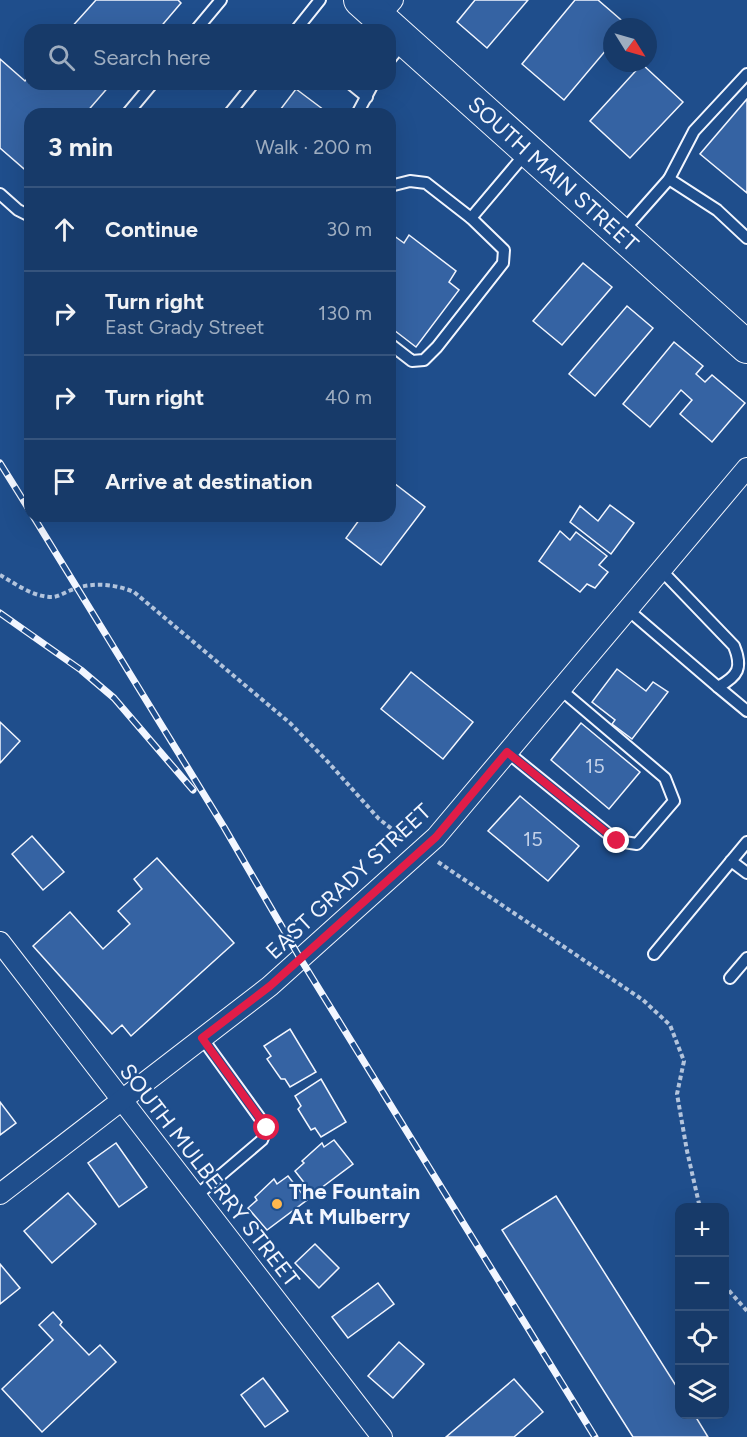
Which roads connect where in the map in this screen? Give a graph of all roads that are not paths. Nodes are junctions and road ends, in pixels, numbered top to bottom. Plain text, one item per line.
1 (221, 0) edge
2 (320, 0) edge
3 (377, 6) edge
4 (201, 24) edge
5 (301, 24) edge
6 (385, 24) edge
7 (397, 50) edge
8 (747, 74) edge
9 (147, 90) edge
10 (248, 90) edge
11 (358, 90) edge
12 (371, 90) edge
13 (367, 97) junction
14 (132, 108) edge
15 (234, 108) edge
16 (361, 108) edge
17 (528, 151) junction
18 (669, 179) junction
19 (396, 184) edge
20 (0, 194) edge
21 (24, 213) edge
22 (471, 218) junction
23 (621, 234) junction
24 (747, 238) edge
25 (747, 347) edge
26 (396, 349) edge
27 (747, 468) edge
28 (661, 570) junction
29 (627, 609) junction
30 (718, 687) junction
31 (560, 689) junction
32 (747, 711) edge
33 (507, 752) junction
34 (747, 842) edge
35 (731, 861) junction
36 (747, 873) edge
37 (0, 942) edge
38 (654, 954) dead end
39 (747, 958) edge
40 (730, 978) dead end
41 (202, 1038) junction
42 (121, 1099) junction
43 (0, 1194) edge
44 (196, 1196) junction
45 (382, 1437) edge

1 - 4 lane
2 - 5 lane
3 - 6 main road, SOUTH MAIN STREET
7 - 17 main road, SOUTH MAIN STREET
8 - 18 lane
9 - 14 lane
10 - 15 lane
11 - 13 lane
12 - 13 lane
13 - 16 lane
17 - 22 lane
17 - 23 main road, SOUTH MAIN STREET
18 - 23 lane
18 - 24 lane
19 - 22 lane
20 - 21 lane
22 - 26 lane
23 - 25 main road, SOUTH MAIN STREET
27 - 28 street, EAST GRADY STREET
28 - 29 street, EAST GRADY STREET
28 - 30 lane
29 - 30 lane
29 - 31 street, EAST GRADY STREET
30 - 32 lane
31 - 33 street, EAST GRADY STREET
31 - 33 lane
33 - 41 street, EAST GRADY STREET
34 - 35 lane
35 - 36 lane
35 - 38 lane
37 - 42 street, SOUTH MULBERRY STREET
39 - 40 lane
41 - 42 street, EAST GRADY STREET
41 - 44 lane
42 - 43 street, EAST GRADY STREET
42 - 44 street, SOUTH MULBERRY STREET
44 - 45 street, SOUTH MULBERRY STREET

